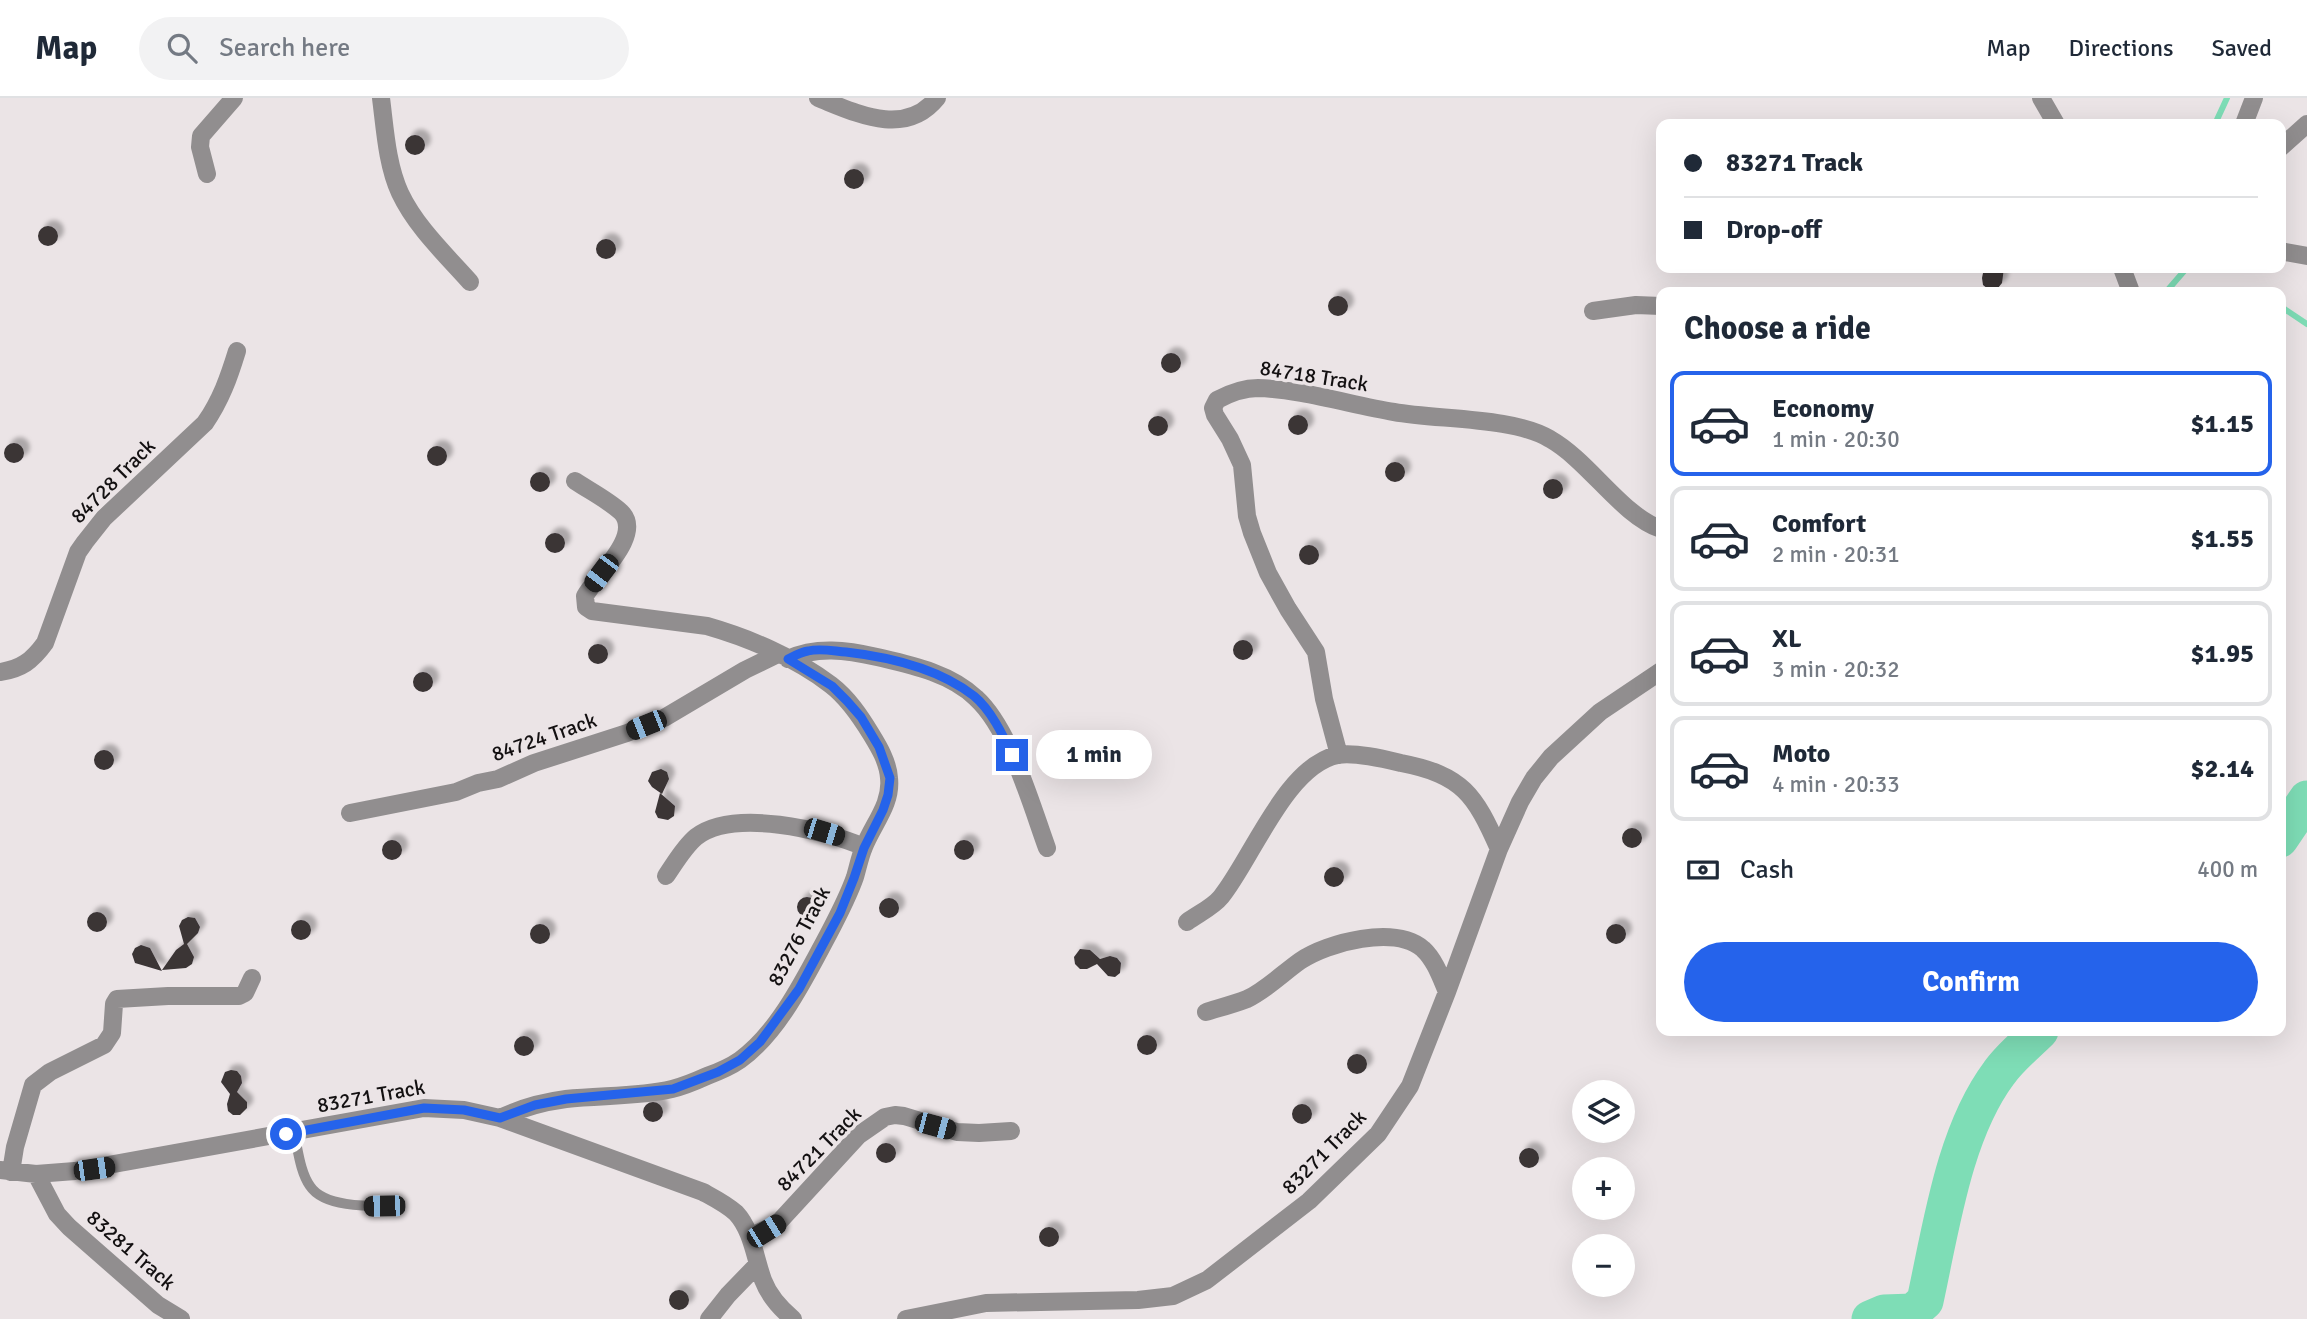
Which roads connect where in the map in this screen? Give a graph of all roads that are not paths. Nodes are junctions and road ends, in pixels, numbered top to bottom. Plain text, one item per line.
1 (234, 98) edge
2 (381, 98) edge
3 (818, 98) edge
4 (937, 98) edge
5 (2041, 98) edge
6 (2255, 98) edge
7 (2053, 119) edge
8 (2246, 119) edge
9 (2307, 124) edge
10 (2286, 143) edge
11 (207, 174) dead end
12 (2286, 252) edge
13 (2307, 256) edge
14 (470, 282) dead end
15 (1656, 306) edge
16 (1592, 311) dead end
17 (237, 351) dead end
18 (575, 481) dead end
19 (1656, 526) edge
20 (783, 657) junction
21 (0, 672) edge
22 (1656, 674) edge
23 (1339, 755) junction
24 (350, 813) dead end
25 (864, 848) junction
26 (1047, 848) dead end
27 (1499, 849) junction
28 (666, 876) dead end
29 (1187, 922) dead end
30 (252, 978) dead end
31 (1447, 992) junction
32 (1206, 1012) dead end
33 (500, 1118) junction
34 (1011, 1131) dead end
35 (294, 1133) junction
36 (5, 1171) edge
37 (36, 1174) junction
38 (399, 1206) dead end
39 (750, 1237) junction
40 (758, 1264) junction
41 (181, 1319) edge
42 (709, 1319) edge
43 (793, 1319) edge
44 (906, 1319) edge

1 - 11 street
2 - 14 street
3 - 4 street
5 - 7 street
6 - 8 street
9 - 10 street
12 - 13 street
15 - 16 street
17 - 21 street, 84728 Track
18 - 20 street, 83276 Track
19 - 23 street, 84718 Track
20 - 24 street, 84724 Track
20 - 25 street, 83276 Track
20 - 26 street, 84724 Track
22 - 27 street, 83271 Track
23 - 27 street
23 - 29 street
25 - 28 street
25 - 33 street, 83276 Track
27 - 31 street, 83271 Track
30 - 36 street
31 - 32 street
31 - 44 street, 83271 Track
33 - 35 street, 83271 Track
33 - 39 street, 83271 Track
34 - 39 street, 84721 Track
35 - 37 street, 83271 Track
35 - 38 lane
36 - 37 street, 83271 Track
37 - 41 street, 83281 Track
39 - 40 street, 83271 Track
40 - 42 street
40 - 43 street, 83271 Track

